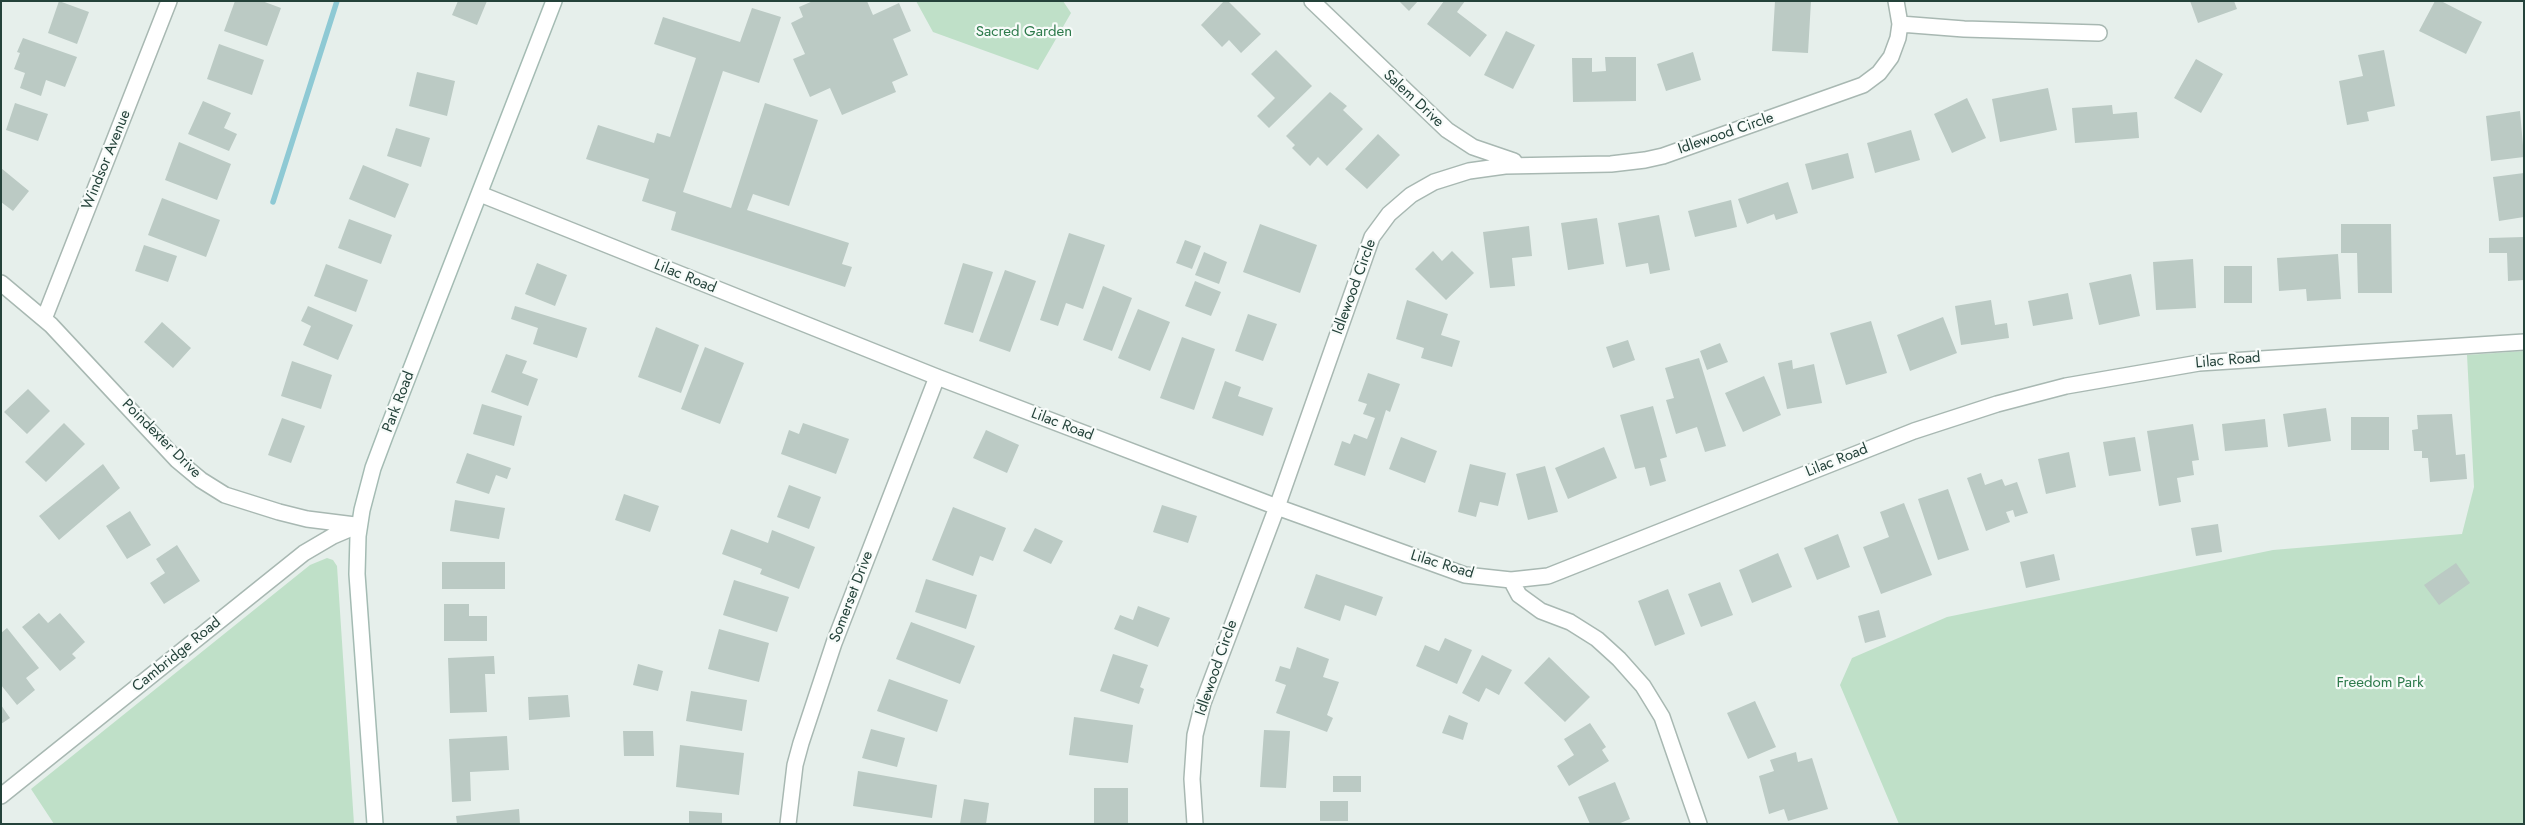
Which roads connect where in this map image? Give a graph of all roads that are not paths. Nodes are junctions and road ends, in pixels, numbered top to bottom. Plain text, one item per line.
1 (169, 1) edge
2 (554, 1) edge
3 (1312, 1) edge
4 (1896, 1) edge
5 (1900, 24) junction
6 (2099, 33) dead end
7 (1533, 165) junction
8 (480, 194) junction
9 (1, 282) edge
10 (44, 319) junction
11 (2524, 342) edge
12 (937, 377) junction
13 (1277, 507) junction
14 (359, 525) junction
15 (1511, 580) junction
16 (1, 796) edge
17 (375, 824) edge
18 (788, 824) edge
19 (1195, 824) edge
20 (1698, 824) edge

1 - 10 street, Windsor Avenue
2 - 8 street, Park Road
3 - 7 street, Salem Drive
4 - 5 street, Idlewood Circle
5 - 6 street
5 - 7 street, Idlewood Circle
7 - 13 street, Idlewood Circle
8 - 12 street, Lilac Road
8 - 14 street, Park Road
9 - 10 street, Poindexter Drive
10 - 14 street, Poindexter Drive
11 - 15 street, Lilac Road
12 - 13 street, Lilac Road
12 - 18 street, Somerset Drive
13 - 15 street, Lilac Road
13 - 19 street, Idlewood Circle
14 - 16 street, Cambridge Road
14 - 17 street, Park Road
15 - 20 street

